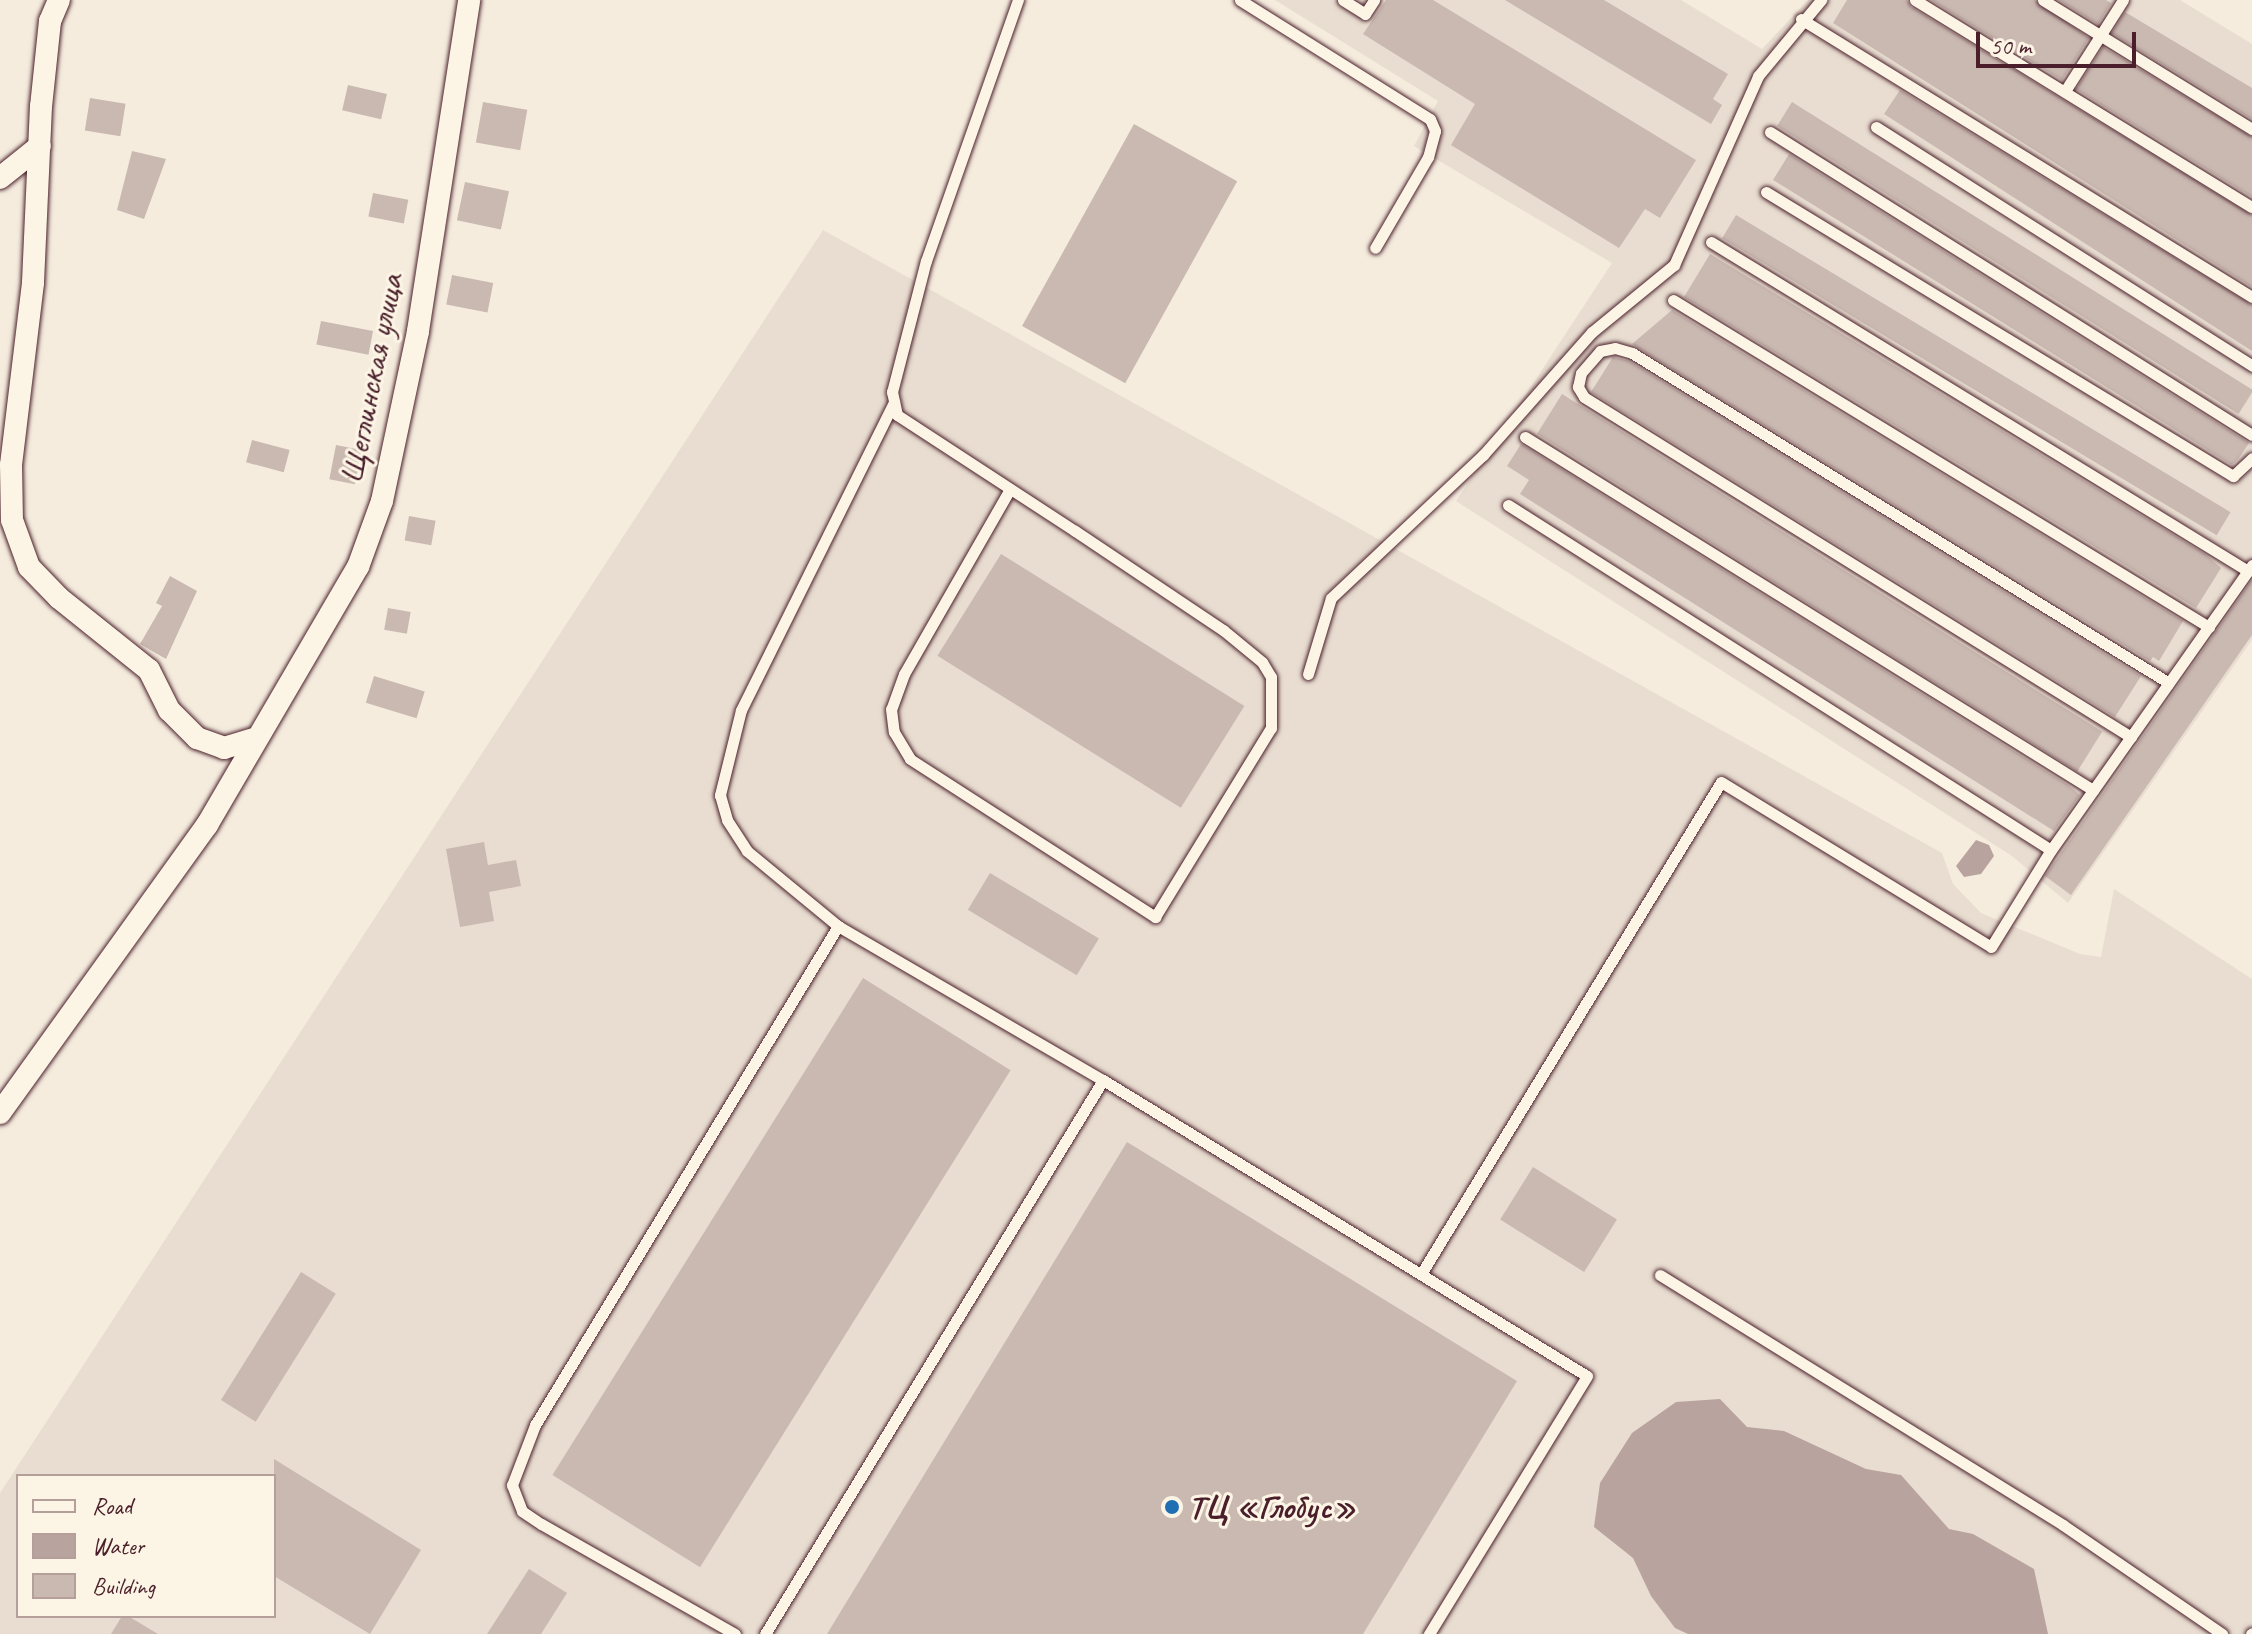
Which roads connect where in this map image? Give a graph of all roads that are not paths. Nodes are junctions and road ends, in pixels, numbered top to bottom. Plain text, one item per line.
1 (59, 0) edge
2 (469, 0) edge
3 (1018, 0) edge
4 (1240, 0) edge
5 (1343, 0) edge
6 (1374, 0) edge
7 (1821, 0) edge
8 (1915, 0) edge
9 (2043, 0) edge
10 (2123, 0) edge
11 (1801, 19) junction
12 (2101, 37) junction
13 (2065, 91) junction
14 (1876, 127) dead end
15 (2252, 129) edge
16 (1770, 132) dead end
17 (40, 146) junction
18 (0, 178) edge
19 (1766, 192) dead end
20 (2252, 207) edge
21 (1711, 242) dead end
22 (1375, 248) dead end
23 (2252, 297) edge
24 (1673, 300) dead end
25 (2252, 366) edge
26 (894, 402) junction
27 (2252, 435) edge
28 (1525, 437) dead end
29 (2252, 458) edge
30 (1010, 489) junction
31 (1508, 505) dead end
32 (2250, 568) edge
33 (2209, 627) junction
34 (1308, 674) dead end
35 (2169, 683) junction
36 (2131, 737) junction
37 (253, 739) junction
38 (2093, 790) junction
39 (2051, 850) junction
40 (838, 926) junction
41 (1103, 1080) junction
42 (2, 1105) edge
43 (1421, 1274) junction
44 (1660, 1275) dead end
45 (735, 1634) edge
46 (765, 1634) edge
47 (1429, 1634) edge
48 (2222, 1634) edge

1 - 17 street
2 - 37 street, Щеглинская улица
3 - 26 lane
4 - 22 lane
5 - 6 lane
7 - 11 lane
8 - 13 lane
9 - 12 lane
10 - 12 lane
11 - 23 lane
11 - 34 lane
12 - 13 lane
12 - 15 lane
13 - 20 lane
14 - 25 lane
16 - 27 lane
17 - 18 street
17 - 37 street
19 - 29 lane
21 - 32 lane
24 - 33 lane
26 - 30 lane
26 - 40 lane
28 - 38 lane
30 - 30 lane
31 - 39 lane
32 - 33 lane
33 - 35 lane
35 - 36 lane
35 - 36 lane
36 - 38 lane
37 - 42 street, Щеглинская улица
38 - 39 lane
39 - 43 lane
40 - 41 lane
40 - 45 lane
41 - 43 lane
41 - 46 lane
43 - 47 lane
44 - 48 lane

